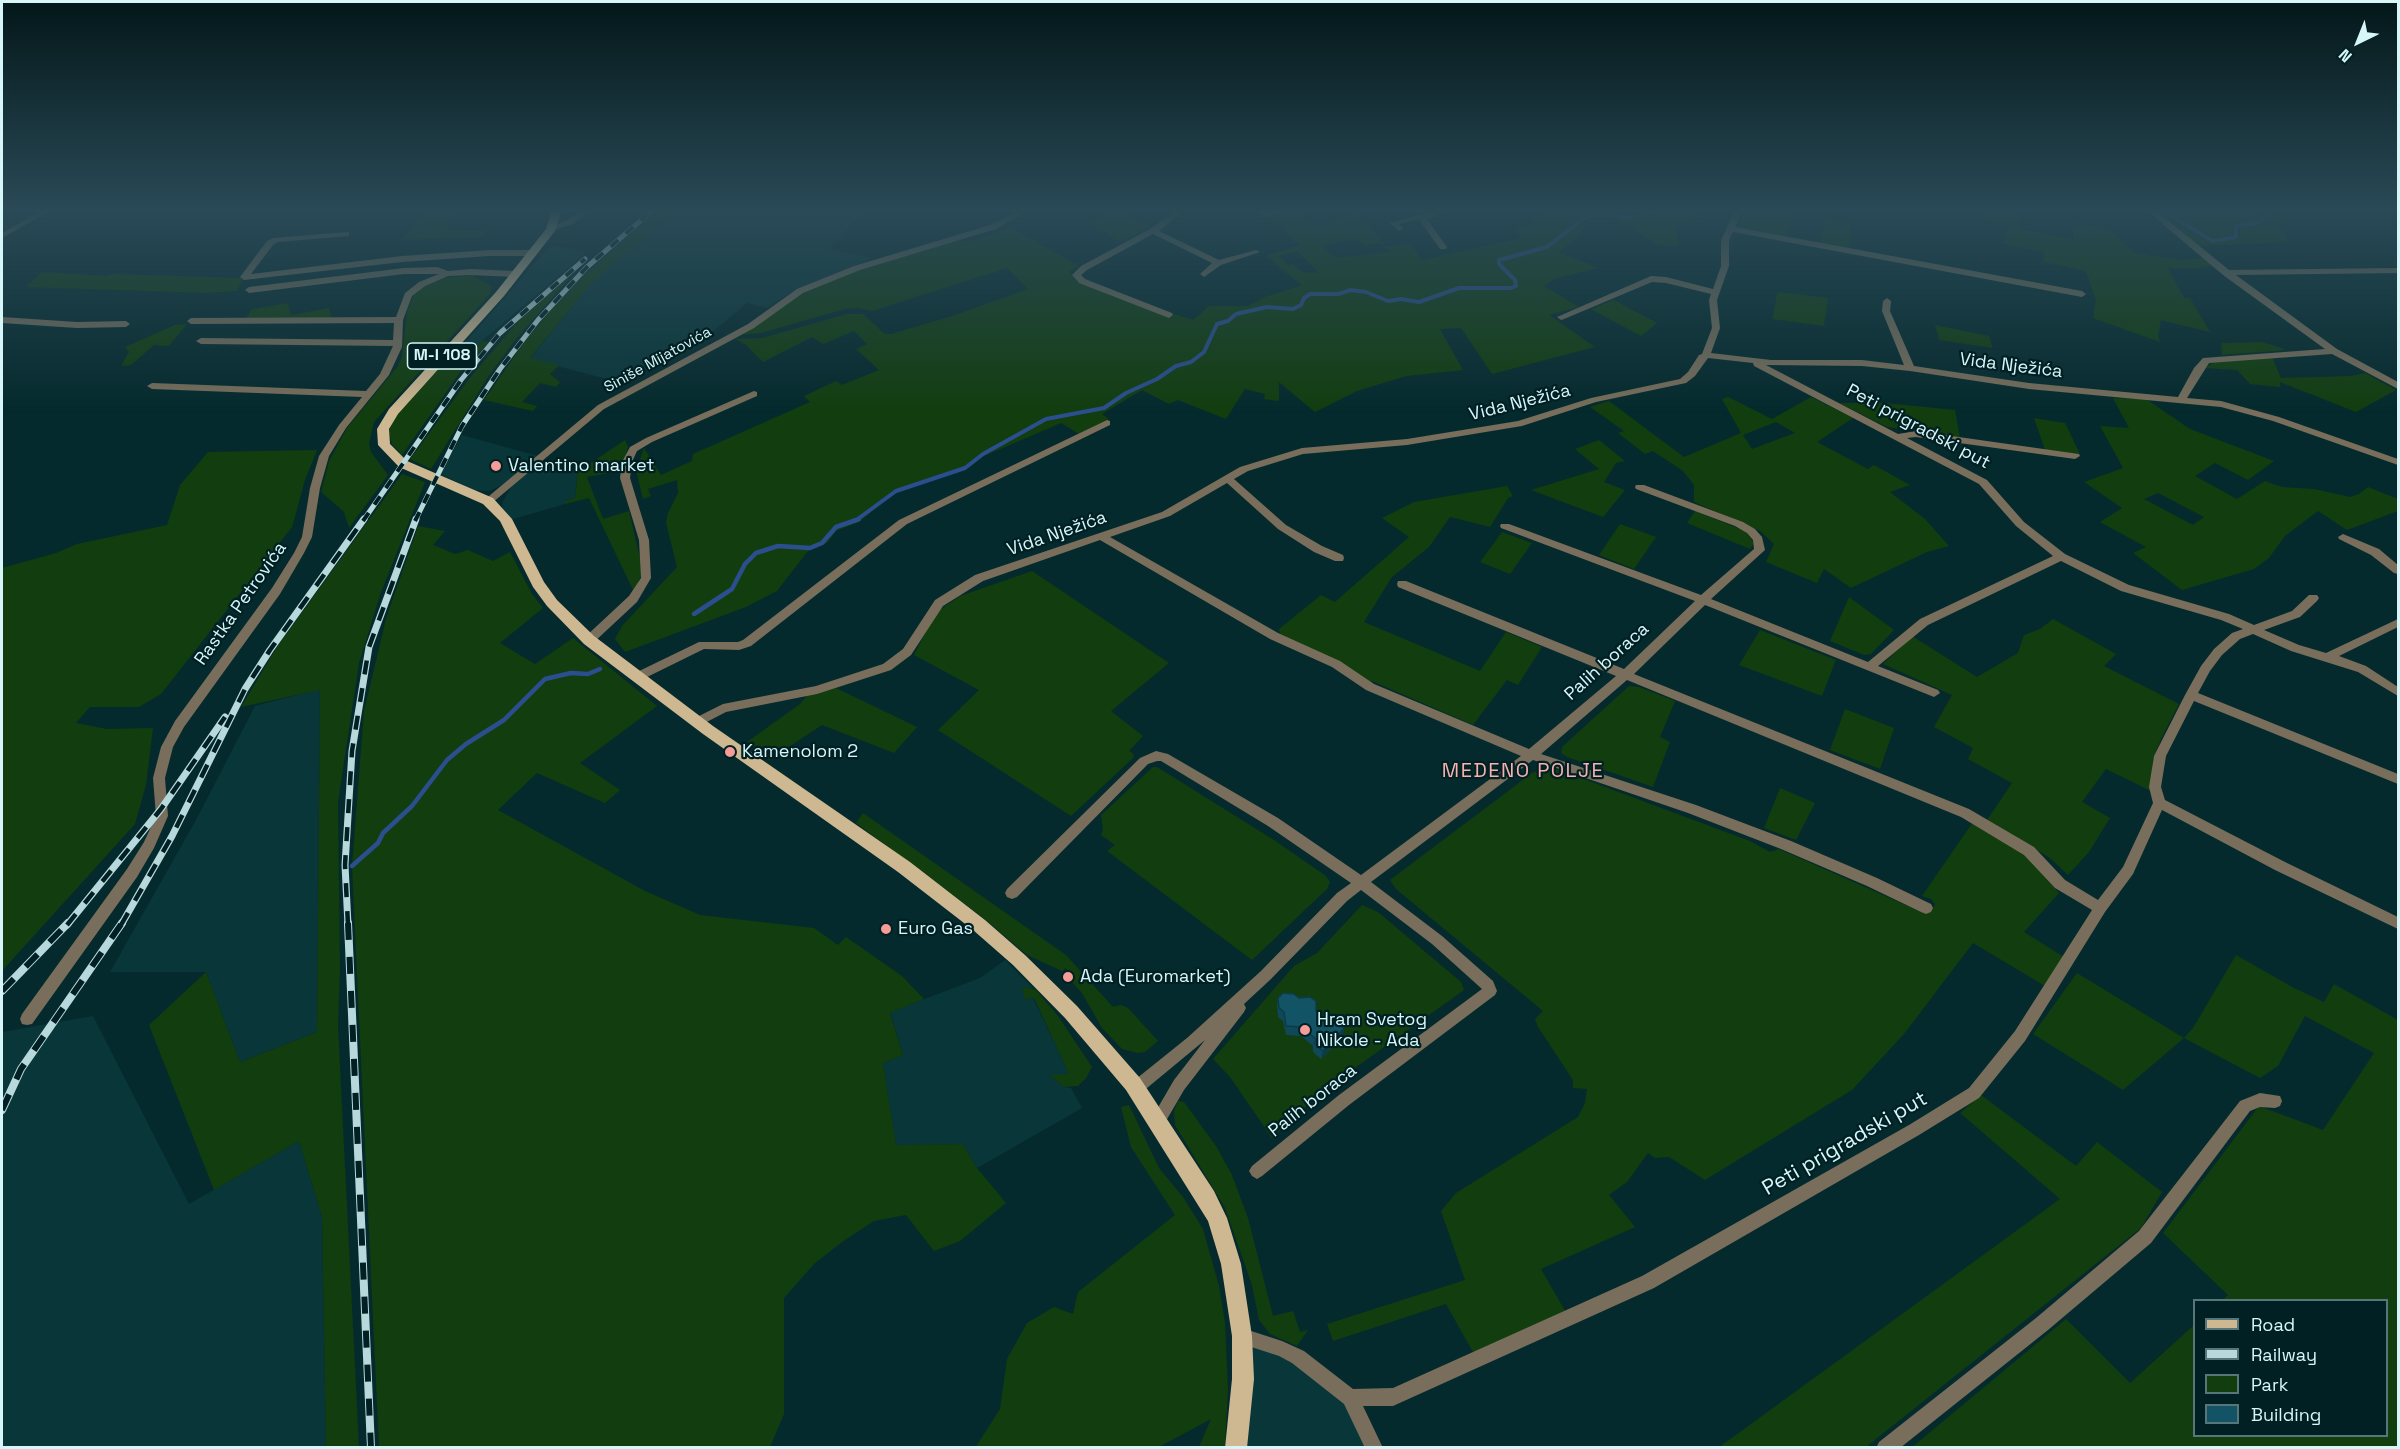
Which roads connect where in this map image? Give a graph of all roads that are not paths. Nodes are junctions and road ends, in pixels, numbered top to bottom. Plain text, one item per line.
1 (350, 278) edge
2 (435, 278) edge
3 (512, 278) edge
4 (833, 278) edge
5 (1079, 278) edge
6 (1721, 278) edge
7 (1993, 278) edge
8 (2232, 278) edge
9 (249, 290) dead end
10 (1715, 292) junction
11 (2082, 294) dead end
12 (1887, 301) dead end
13 (1168, 315) dead end
14 (1561, 317) dead end
15 (2, 320) edge
16 (399, 320) junction
17 (191, 321) dead end
18 (126, 324) dead end
19 (201, 341) dead end
20 (396, 342) junction
21 (2334, 351) junction
22 (1707, 355) junction
23 (1751, 360) junction
24 (1910, 368) junction
25 (152, 386) dead end
26 (2398, 386) edge
27 (368, 394) junction
28 (754, 394) dead end
29 (2181, 399) junction
30 (1107, 423) dead end
31 (1898, 437) junction
32 (2075, 456) dead end
33 (2398, 462) edge
34 (1227, 478) junction
35 (1640, 487) dead end
36 (488, 501) junction
37 (1505, 526) dead end
38 (1101, 536) junction
39 (2343, 537) dead end
40 (2061, 557) junction
41 (1339, 558) dead end
42 (2398, 570) edge
43 (1402, 584) dead end
44 (2313, 598) dead end
45 (1703, 600) junction
46 (2398, 623) edge
47 (2250, 630) junction
48 (589, 640) junction
49 (2327, 657) junction
50 (1870, 666) junction
51 (1626, 674) junction
52 (637, 677) junction
53 (2398, 692) edge
54 (1934, 693) dead end
55 (2191, 694) junction
56 (697, 722) junction
57 (1531, 755) junction
58 (2398, 778) edge
59 (2159, 803) junction
60 (1362, 883) junction
61 (1012, 893) dead end
62 (1926, 908) dead end
63 (2100, 908) junction
64 (2398, 923) edge
65 (1266, 975) junction
66 (27, 1019) dead end
67 (1136, 1088) junction
68 (2275, 1101) dead end
69 (1158, 1121) junction
70 (1257, 1171) dead end
71 (1242, 1336) junction
72 (1350, 1398) junction
73 (1236, 1448) edge
74 (1374, 1448) edge
75 (1885, 1448) edge

1 - 9 street
2 - 16 street, Rastka Petrovića
3 - 36 main road, M-I 108
4 - 36 street, Siniše Mijatovića
5 - 13 street
6 - 10 street
7 - 11 street
8 - 21 street
10 - 14 street
10 - 22 street
12 - 24 street
15 - 18 street
16 - 17 street
16 - 20 street, Rastka Petrovića
19 - 20 street
20 - 27 street, Rastka Petrovića
21 - 26 street
21 - 29 street
22 - 23 street, Vida Nježića
22 - 34 street, Vida Nježića
23 - 24 street, Vida Nježića
23 - 31 street, Peti prigradski put
24 - 29 street, Vida Nježića
25 - 27 street
27 - 66 street, Rastka Petrovića
28 - 48 street
29 - 33 street, Vida Nježića
30 - 52 street
31 - 32 street
31 - 40 street, Peti prigradski put
34 - 38 street, Vida Nježića
34 - 41 street
35 - 45 street, Palih boraca
36 - 48 main road, M-I 108
37 - 45 street
38 - 56 street, Vida Nježića
38 - 57 street
39 - 42 street
40 - 47 street, Peti prigradski put
40 - 50 street
43 - 51 street
44 - 47 street
45 - 50 street
45 - 51 street, Palih boraca
46 - 49 street
47 - 49 street, Peti prigradski put
47 - 55 street
48 - 52 main road, M-I 108
49 - 53 street, Peti prigradski put
50 - 54 street
51 - 57 street, Palih boraca
51 - 63 street
52 - 56 main road, M-I 108
55 - 58 street
55 - 59 street
56 - 67 main road, M-I 108
57 - 60 street, Palih boraca
57 - 62 street
59 - 63 street, Peti prigradski put
59 - 64 street
60 - 61 street, Palih boraca
60 - 65 street, Palih boraca
60 - 70 street, Palih boraca
63 - 72 street, Peti prigradski put
65 - 67 street, Palih boraca
65 - 69 street, Palih boraca
67 - 69 main road, M-I 108
68 - 75 street
69 - 71 main road, M-I 108
71 - 72 street
71 - 73 main road, M-I 108
72 - 74 street

